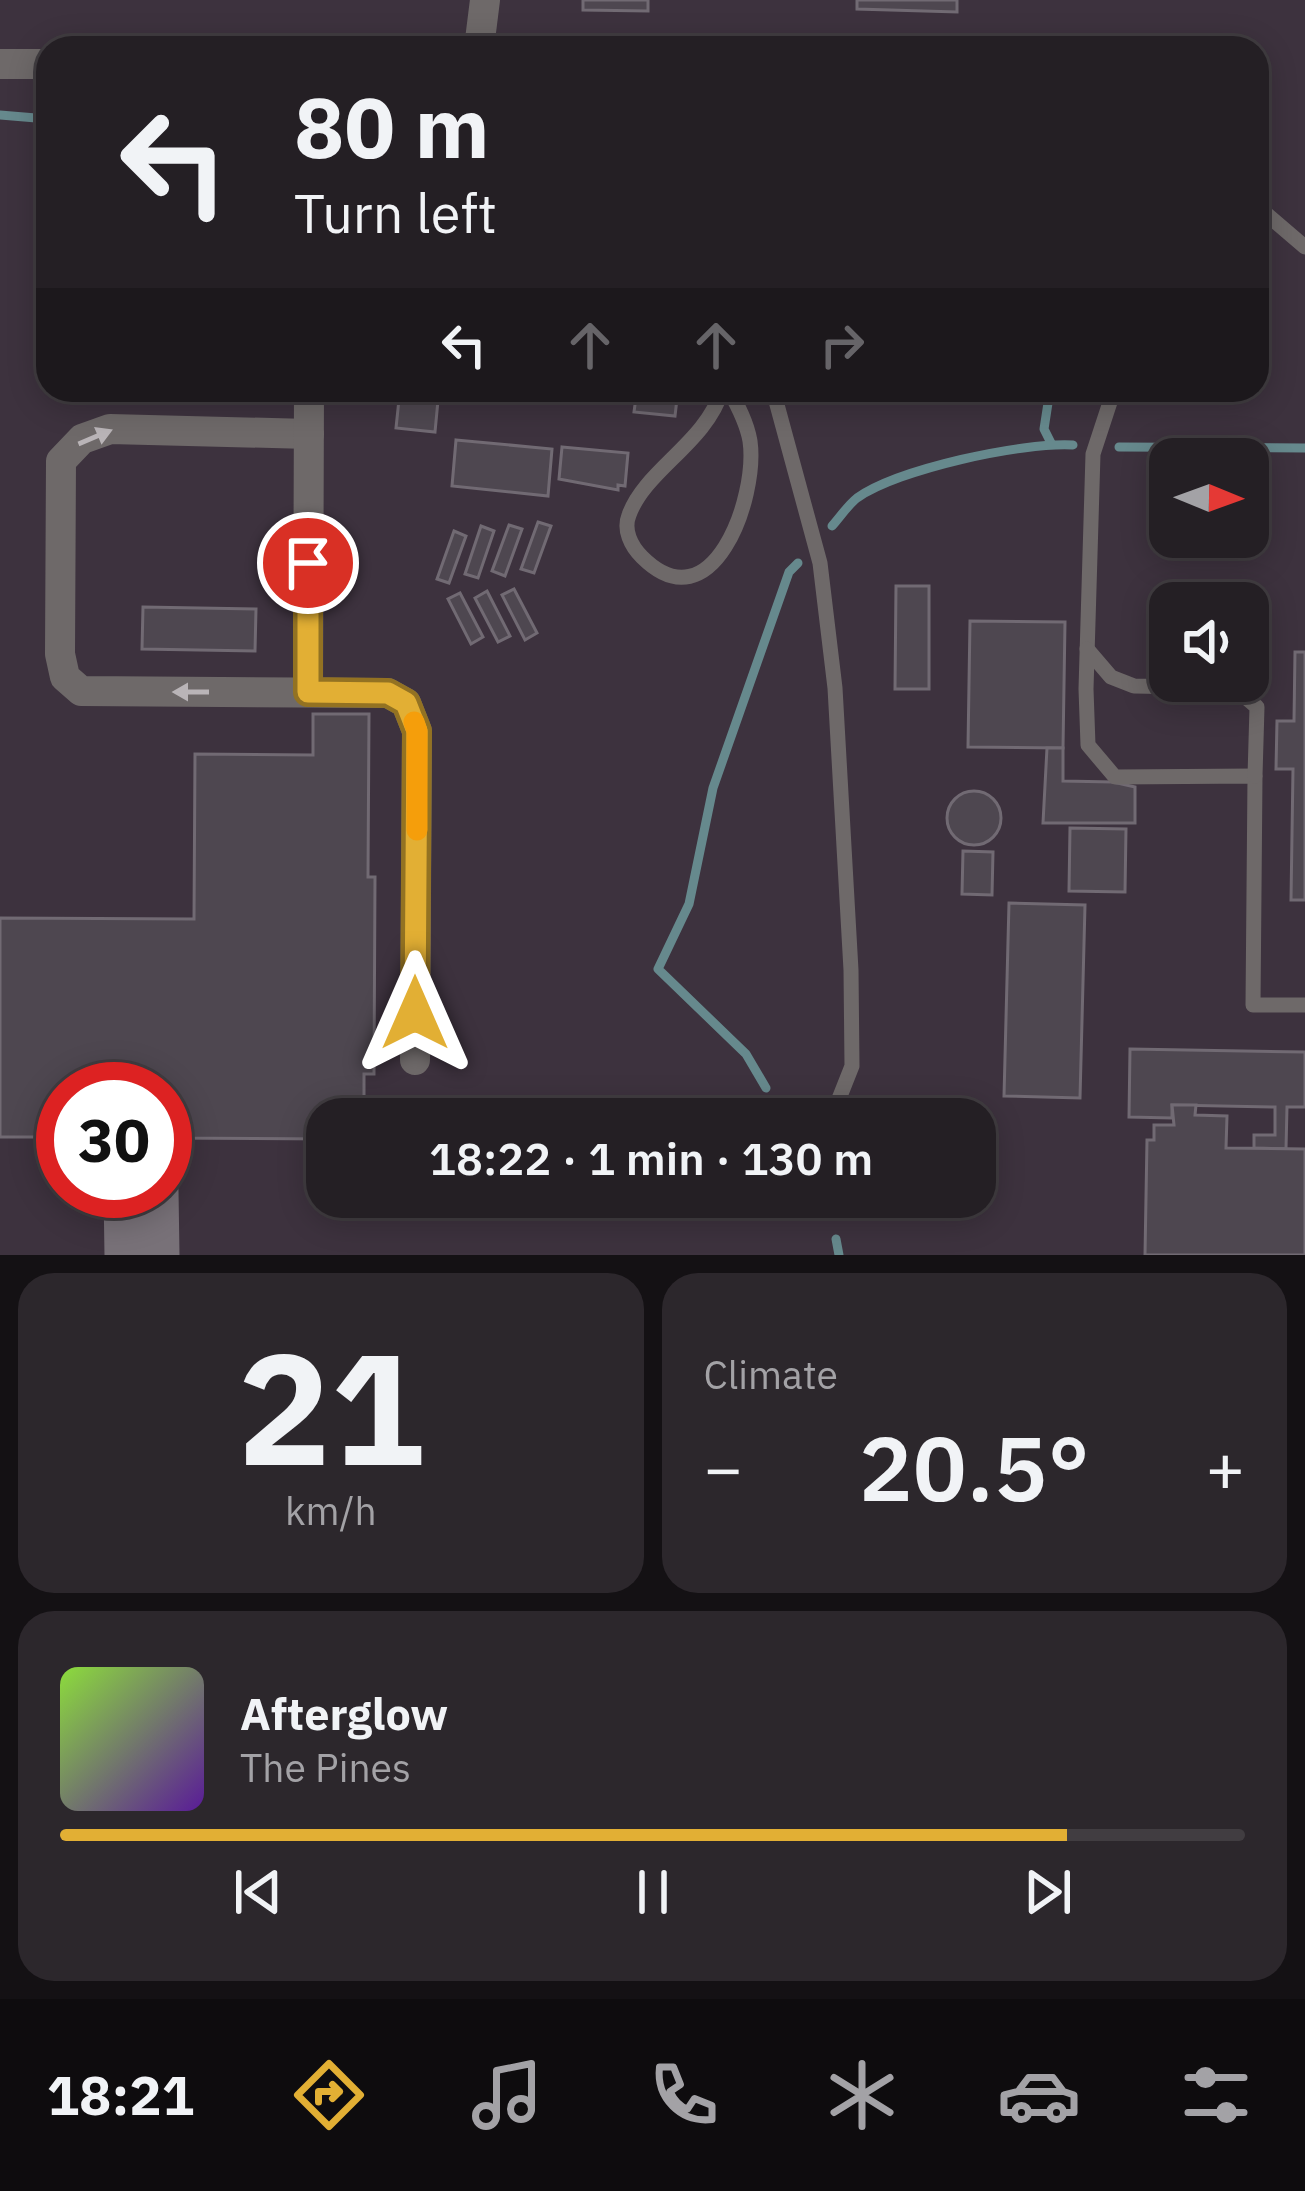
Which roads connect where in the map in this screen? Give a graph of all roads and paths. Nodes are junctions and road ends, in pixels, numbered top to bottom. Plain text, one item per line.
1 (485, 0) edge
2 (480, 36) edge
3 (0, 64) edge
4 (36, 64) edge
5 (1269, 216) edge
6 (1305, 247) edge
7 (309, 402) edge
8 (719, 402) edge
9 (735, 402) edge
10 (775, 402) edge
11 (1110, 402) edge
12 (309, 434) junction
13 (1087, 649) junction
14 (308, 692) junction
15 (1255, 776) junction
16 (1305, 1005) edge
17 (415, 1060) dead end
18 (839, 1098) edge

1 - 2 street
3 - 4 street
5 - 6 lane
7 - 12 street
8 - 9 lane
10 - 18 lane
11 - 13 lane
12 - 14 street
14 -> 12 street
13 - 15 lane
13 - 15 lane
14 - 17 street
15 - 16 lane

